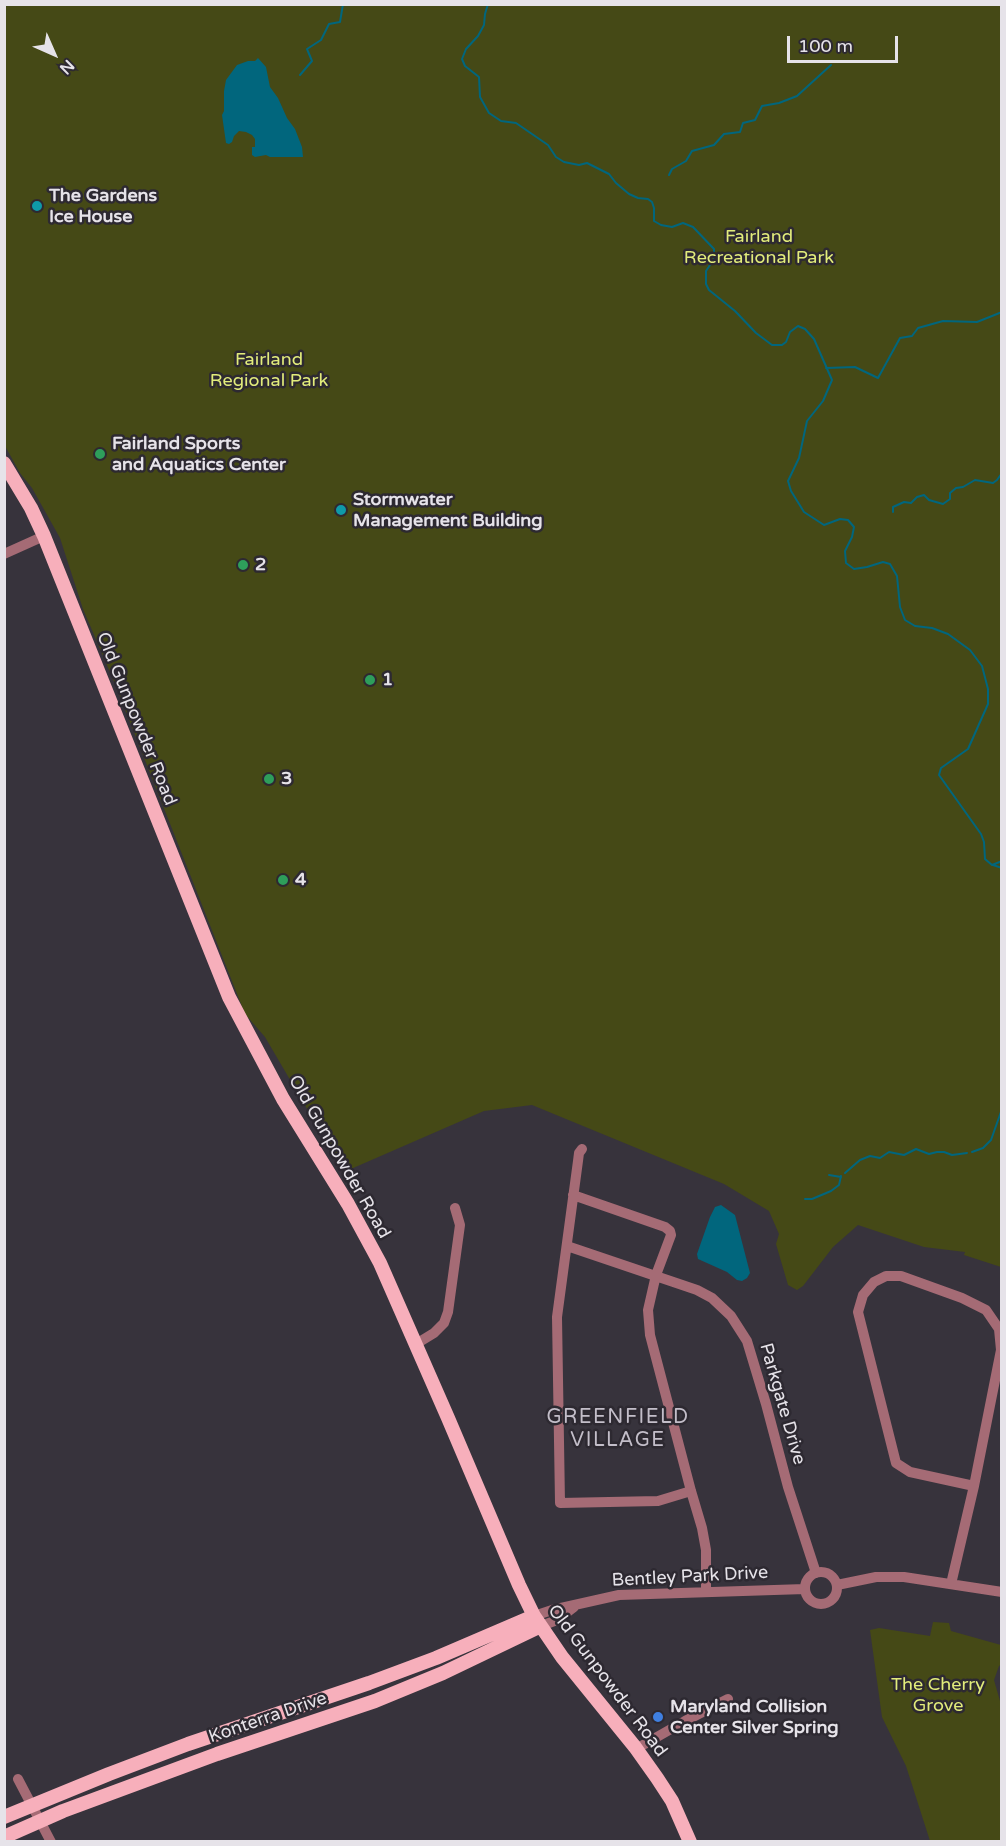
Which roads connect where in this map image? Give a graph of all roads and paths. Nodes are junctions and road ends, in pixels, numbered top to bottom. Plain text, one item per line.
1 (4, 463) edge
2 (44, 536) junction
3 (4, 554) edge
4 (582, 1149) dead end
5 (573, 1195) junction
6 (455, 1208) dead end
7 (567, 1246) junction
8 (656, 1275) junction
9 (416, 1344) junction
10 (974, 1486) junction
11 (691, 1491) junction
12 (816, 1573) junction
13 (951, 1584) junction
14 (837, 1585) junction
15 (805, 1589) junction
16 (706, 1592) junction
17 (1002, 1592) edge
18 (537, 1621) junction
19 (728, 1699) dead end
20 (636, 1749) junction
21 (18, 1779) dead end
22 (32, 1805) junction
23 (4, 1817) edge
24 (40, 1821) junction
25 (4, 1837) edge
26 (51, 1842) edge
27 (690, 1842) edge

1 - 2 main road, Old Gunpowder Road
2 - 3 street
2 - 9 main road, Old Gunpowder Road
4 - 5 street
5 - 7 street
5 - 8 street
6 - 9 street
7 - 8 street, Parkgate Drive
7 - 11 street
8 - 11 street
8 - 12 street, Parkgate Drive
9 - 18 main road, Old Gunpowder Road
10 - 10 street
10 - 13 street
11 - 16 street
12 - 14 street
12 - 15 street
13 - 14 street
13 - 17 street
14 - 15 street
15 - 16 street, Bentley Park Drive
16 - 18 street, Bentley Park Drive
18 - 20 main road, Old Gunpowder Road
18 - 22 main road, Konterra Drive
18 - 24 main road, Konterra Drive
19 - 20 street
20 - 27 main road, Old Gunpowder Road
21 - 22 street
22 - 23 main road, Konterra Drive
22 - 24 street
24 - 25 main road, Konterra Drive
24 - 26 street

